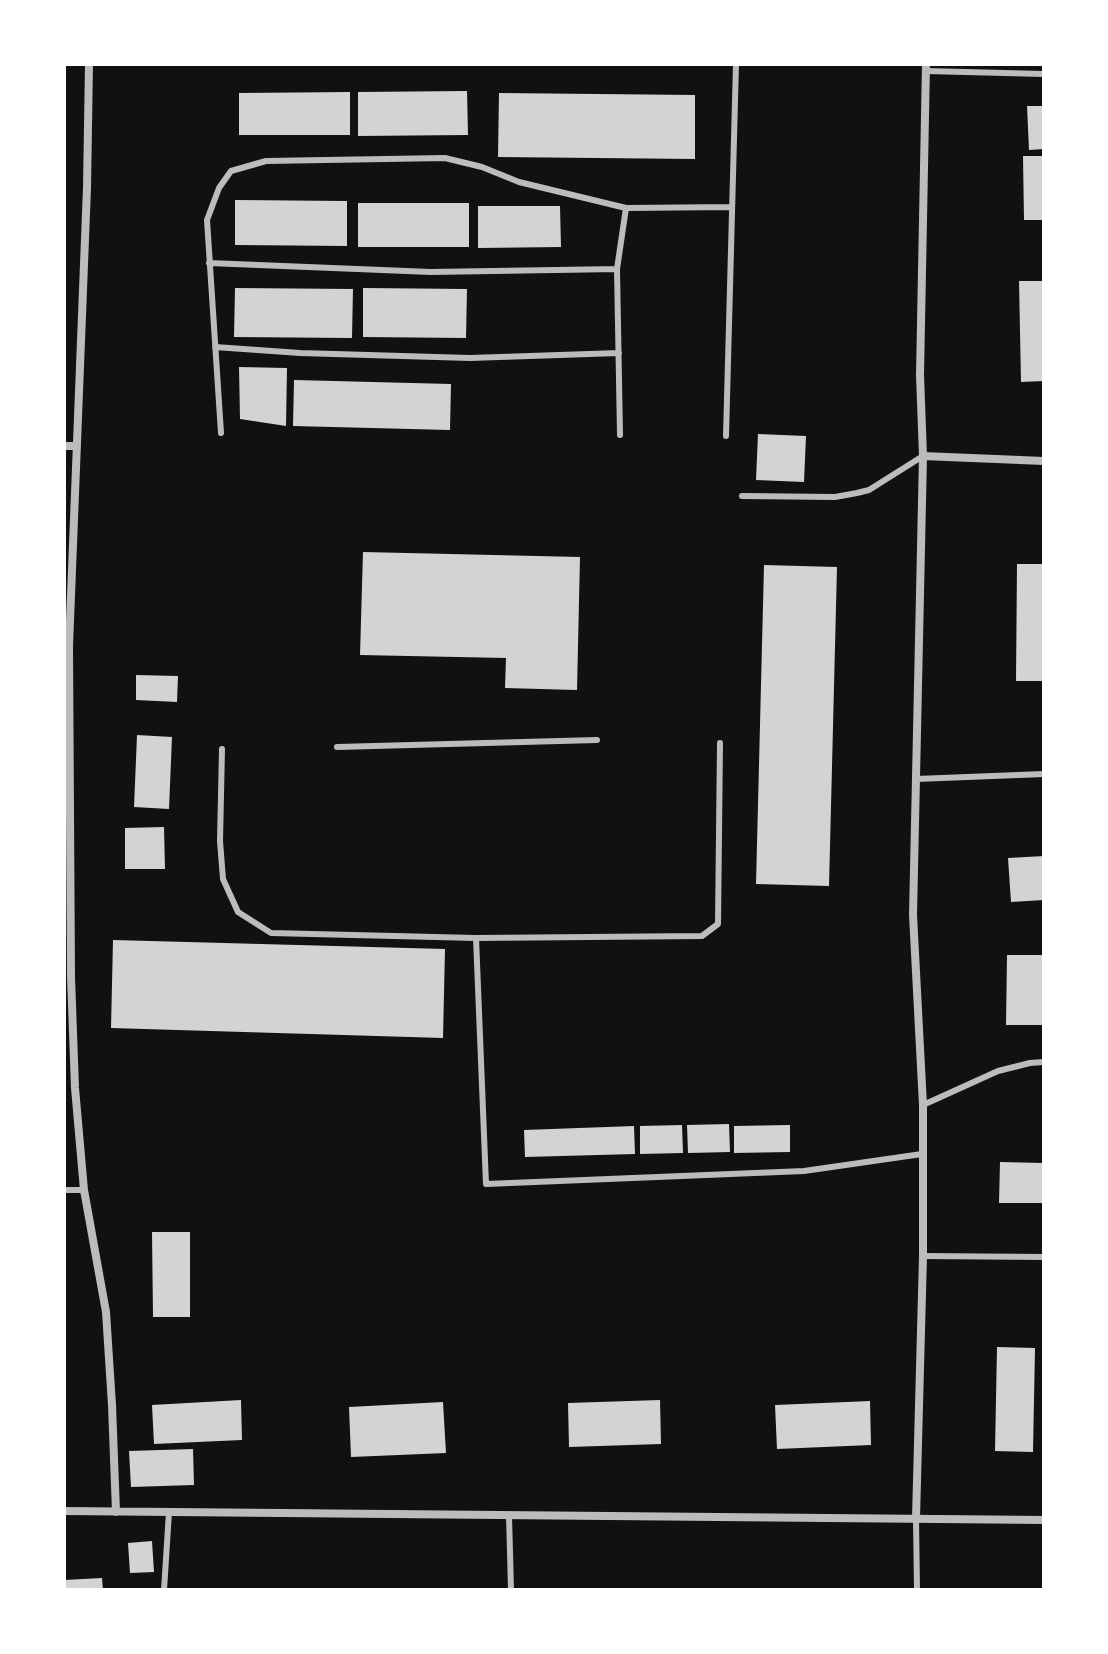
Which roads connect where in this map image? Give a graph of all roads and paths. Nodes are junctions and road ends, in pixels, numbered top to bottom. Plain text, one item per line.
1 (89, 64) edge
2 (736, 64) edge
3 (926, 68) edge
4 (1044, 74) edge
5 (731, 207) junction
6 (626, 208) junction
7 (209, 263) junction
8 (617, 269) junction
9 (215, 347) junction
10 (619, 353) junction
11 (221, 433) dead end
12 (620, 435) dead end
13 (726, 436) dead end
14 (64, 446) edge
15 (77, 446) junction
16 (923, 456) junction
17 (1044, 461) edge
18 (742, 496) dead end
19 (597, 740) dead end
20 (720, 743) dead end
21 (337, 747) dead end
22 (222, 749) dead end
23 (1044, 774) edge
24 (916, 779) junction
25 (476, 938) junction
26 (1044, 1062) edge
27 (923, 1105) junction
28 (922, 1154) junction
29 (64, 1190) edge
30 (84, 1190) junction
31 (923, 1256) junction
32 (1044, 1257) edge
33 (64, 1511) edge
34 (116, 1512) junction
35 (169, 1512) junction
36 (509, 1515) junction
37 (916, 1518) junction
38 (1044, 1520) edge
39 (164, 1590) edge
40 (511, 1590) edge
41 (917, 1590) edge

1 - 15 street
2 - 5 lane
3 - 4 lane
3 - 16 street
5 - 6 lane
5 - 13 lane
6 - 7 lane
6 - 8 lane
7 - 8 lane
7 - 9 lane
8 - 10 lane
9 - 10 lane
9 - 11 lane
10 - 12 lane
14 - 15 street
15 - 30 street
16 - 17 street
16 - 18 lane
16 - 24 street
19 - 21 lane
20 - 25 lane
22 - 25 lane
23 - 24 lane
24 - 27 street
25 - 28 lane
26 - 27 lane
27 - 28 street
28 - 31 street
29 - 30 lane
30 - 34 street
31 - 32 lane
31 - 37 street
33 - 34 street
34 - 35 street
35 - 36 street
35 - 39 lane
36 - 37 street
36 - 40 lane
37 - 38 street
37 - 41 lane

